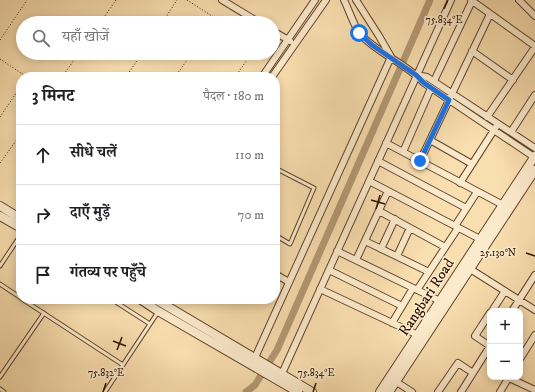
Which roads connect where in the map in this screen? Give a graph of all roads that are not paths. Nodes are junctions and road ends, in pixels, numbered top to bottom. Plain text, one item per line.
1 (222, 0) edge
2 (315, 0) edge
3 (326, 0) edge
4 (344, 0) edge
5 (356, 0) edge
6 (451, 0) edge
7 (472, 0) edge
8 (519, 0) edge
9 (490, 14) junction
10 (248, 16) edge
11 (535, 16) edge
12 (280, 35) edge
13 (288, 40) junction
14 (295, 44) junction
15 (535, 47) edge
16 (280, 51) edge
17 (472, 51) junction
18 (529, 55) junction
19 (393, 59) junction
20 (274, 60) edge
21 (535, 61) edge
22 (266, 72) edge
23 (275, 72) edge
24 (414, 73) junction
25 (513, 80) junction
26 (434, 81) junction
27 (431, 88) junction
28 (452, 93) junction
29 (535, 96) edge
30 (449, 100) junction
31 (487, 117) junction
32 (498, 124) junction
33 (494, 130) junction
34 (511, 132) junction
35 (430, 140) junction
36 (386, 143) junction
37 (535, 148) edge
38 (403, 152) junction
39 (535, 157) edge
40 (378, 161) junction
41 (420, 161) junction
42 (472, 164) junction
43 (535, 170) edge
44 (280, 171) edge
45 (369, 181) junction
46 (460, 183) junction
47 (388, 191) junction
48 (477, 192) junction
49 (0, 206) edge
50 (503, 206) junction
51 (466, 208) junction
52 (379, 210) junction
53 (0, 216) edge
54 (16, 216) edge
55 (395, 219) junction
56 (16, 225) edge
57 (456, 227) junction
58 (410, 228) junction
59 (280, 238) edge
60 (480, 239) junction
61 (365, 241) junction
62 (16, 242) edge
63 (445, 247) junction
64 (381, 249) junction
65 (337, 251) junction
66 (397, 256) junction
67 (356, 260) junction
68 (0, 266) edge
69 (467, 267) junction
70 (329, 270) junction
71 (429, 272) junction
72 (535, 275) edge
73 (280, 277) edge
74 (289, 282) junction
75 (0, 284) edge
76 (320, 288) junction
77 (415, 289) junction
78 (505, 291) junction
79 (16, 295) edge
80 (519, 300) junction
81 (440, 301) junction
82 (30, 304) edge
83 (119, 304) edge
84 (148, 304) edge
85 (163, 304) joint
86 (402, 306) junction
87 (494, 308) edge
88 (514, 308) edge
89 (535, 310) edge
90 (158, 311) junction
91 (44, 313) junction
92 (487, 318) edge
93 (392, 323) junction
94 (150, 324) junction
95 (418, 335) junction
96 (535, 335) edge
97 (487, 344) edge
98 (487, 351) edge
99 (523, 354) edge
100 (256, 363) junction
101 (123, 365) junction
102 (473, 373) junction
103 (0, 376) edge
104 (279, 376) junction
105 (507, 380) edge
106 (515, 380) edge
107 (395, 382) junction
108 (0, 389) edge
109 (535, 390) edge
110 (4, 392) edge
111 (105, 392) edge
112 (298, 392) edge
113 (312, 392) edge
114 (380, 392) edge
115 (388, 392) edge
116 (412, 392) edge
117 (438, 392) edge
118 (461, 392) edge
119 (500, 392) edge

1 - 10 street
2 - 13 street
3 - 14 street
4 - 19 street
5 - 19 street
6 - 24 street
7 - 9 street
7 - 26 street
8 - 11 street
9 - 15 street
9 - 17 street
12 - 13 street
13 - 14 street
13 - 16 street
14 - 23 street
15 - 18 street
17 - 25 street
17 - 28 street
18 - 21 street
18 - 25 street
19 - 24 street
19 - 74 street
20 - 22 street
24 - 26 street
24 - 27 street
24 - 36 street
25 - 31 street
26 - 28 street
27 - 30 street
27 - 38 street
28 - 30 street
28 - 31 street
29 - 34 street
30 - 33 street
30 - 35 street
31 - 32 street
32 - 33 street
32 - 34 street
33 - 39 street
33 - 42 street
34 - 37 street
35 - 41 street
35 - 42 street
36 - 38 street
36 - 40 street
38 - 41 street
39 - 50 street, Rangbari Road
40 - 45 street
40 - 51 street
41 - 46 street
42 - 46 street
43 - 69 street, Rangbari Road
44 - 59 lane
45 - 47 street
45 - 65 street
46 - 48 street
47 - 52 street
47 - 57 street
48 - 50 street
48 - 51 street
49 - 54 street
50 - 60 street, Rangbari Road
51 - 57 street
52 - 55 street
52 - 61 street
53 - 56 street
55 - 58 street
55 - 64 street
57 - 60 street
57 - 63 street
58 - 63 street
58 - 66 street
60 - 69 street, Rangbari Road
61 - 64 street
61 - 67 street
62 - 68 lane
63 - 71 street
64 - 66 street
65 - 67 street
65 - 70 street
66 - 71 street
67 - 77 street
69 - 78 street
69 - 81 street, Rangbari Road
69 - 107 street, Rangbari Road
70 - 76 street
70 - 86 street
71 - 77 street
72 - 80 street
73 - 74 street
74 - 100 street
75 - 79 lane
76 - 93 street
76 - 104 street
77 - 81 street
77 - 86 street
78 - 80 street
78 - 87 street
80 - 88 street
80 - 89 street
81 - 95 street, Rangbari Road
82 - 91 lane
83 - 94 lane
84 - 90 street
85 - 90 lane
85 - 100 street
86 - 93 street
90 - 94 lane
90 - 100 street
91 - 101 lane
91 - 103 lane
92 - 97 street
93 - 95 street
94 - 101 lane
95 - 114 street, Rangbari Road
96 - 99 street
98 - 102 street
100 - 104 street
101 - 111 lane
102 - 117 street
102 - 118 street
104 - 112 street
104 - 113 street
105 - 119 street
106 - 109 street
107 - 115 street, Rangbari Road
107 - 116 street
108 - 110 lane

